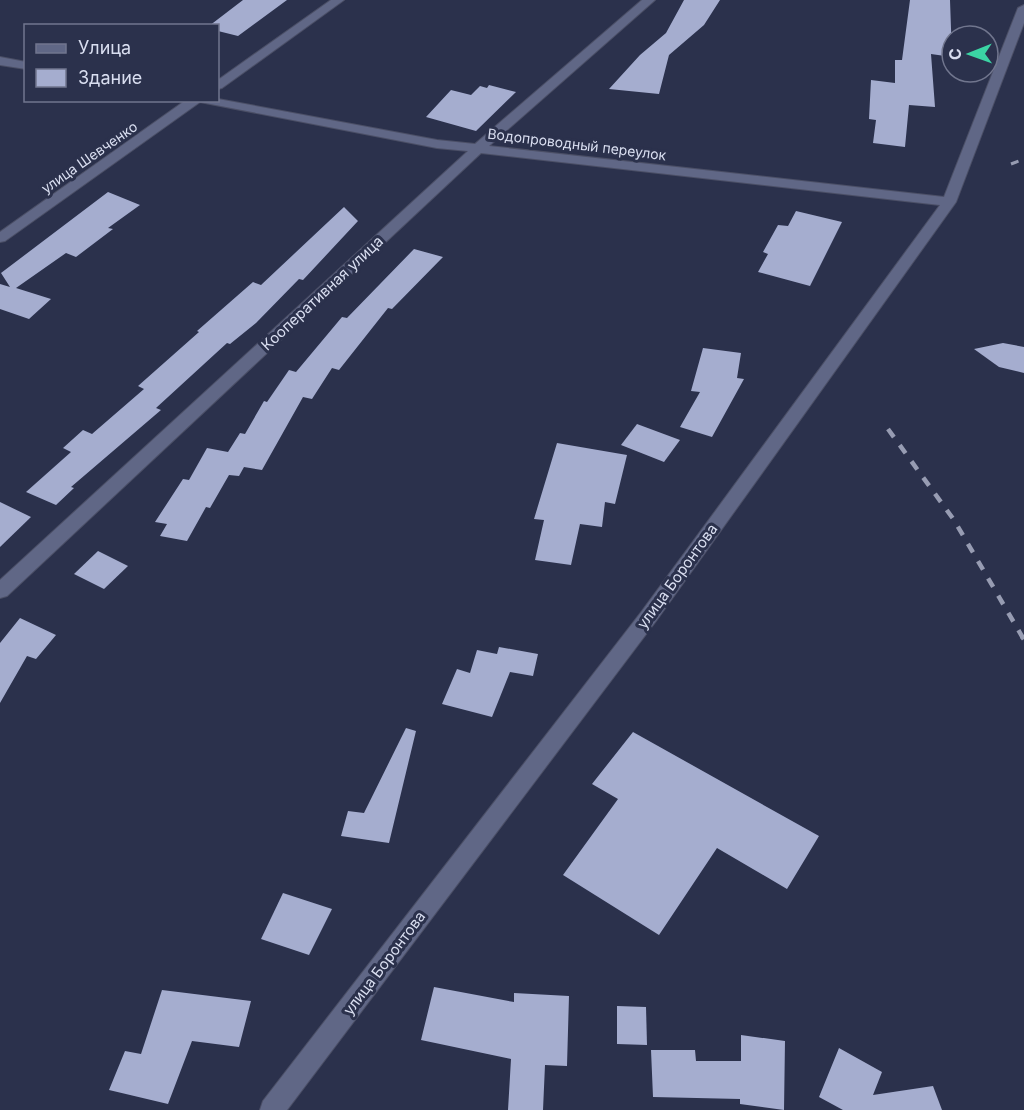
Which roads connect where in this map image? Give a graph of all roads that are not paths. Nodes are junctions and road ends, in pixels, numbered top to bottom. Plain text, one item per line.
1 (339, 0) edge
2 (649, 0) edge
3 (1024, 8) edge
4 (0, 61) edge
5 (24, 66) edge
6 (219, 84) edge
7 (192, 102) edge
8 (215, 102) edge
9 (479, 148) junction
10 (949, 202) junction
11 (0, 238) edge
12 (0, 591) edge
13 (272, 1110) edge

1 - 6 street
2 - 9 street, Кооперативная улица
3 - 10 street, улица Боронтова
4 - 5 street
7 - 11 street, улица Шевченко
8 - 9 street, Водопроводный переулок
9 - 10 street, Водопроводный переулок
9 - 12 street, Кооперативная улица
10 - 13 street, улица Боронтова

